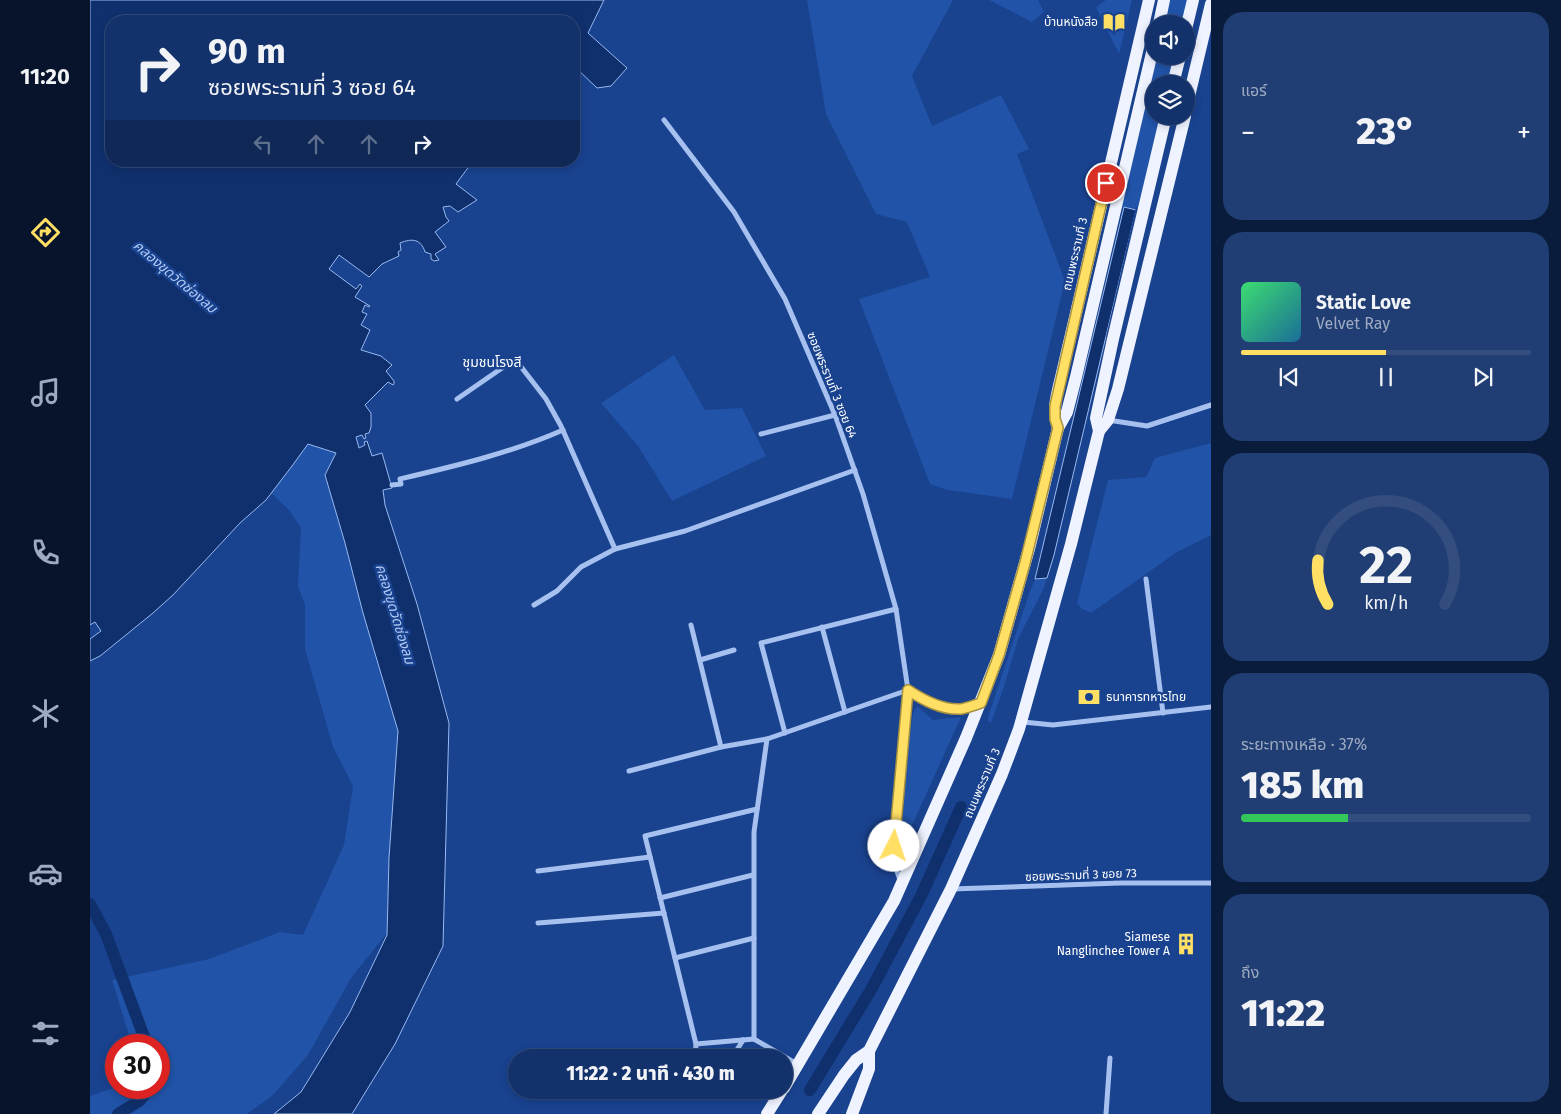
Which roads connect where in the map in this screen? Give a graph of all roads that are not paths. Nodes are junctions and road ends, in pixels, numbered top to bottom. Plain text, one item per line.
1 (1149, 0) edge
2 (1164, 0) edge
3 (1193, 0) edge
4 (1211, 4) edge
5 (1161, 15) edge
6 (1189, 15) edge
7 (1149, 65) edge
8 (1194, 75) edge
9 (664, 120) dead end
10 (1164, 125) edge
11 (1183, 125) edge
12 (457, 399) dead end
13 (1211, 406) edge
14 (835, 415) junction
15 (1108, 420) junction
16 (1058, 428) junction
17 (563, 430) junction
18 (1099, 432) junction
19 (761, 434) dead end
20 (855, 470) junction
21 (392, 485) dead end
22 (614, 549) junction
23 (1146, 579) dead end
24 (534, 605) dead end
25 (896, 609) junction
26 (691, 625) dead end
27 (822, 627) junction
28 (734, 650) dead end
29 (700, 660) junction
30 (908, 690) junction
31 (981, 703) junction
32 (1211, 706) edge
33 (845, 712) junction
34 (1163, 713) junction
35 (1021, 721) junction
36 (785, 733) junction
37 (767, 739) junction
38 (721, 748) junction
39 (628, 771) dead end
40 (757, 809) junction
41 (650, 857) junction
42 (538, 871) dead end
43 (754, 875) junction
44 (1211, 883) edge
45 (902, 884) junction
46 (951, 889) junction
47 (660, 898) junction
48 (664, 913) junction
49 (538, 923) dead end
50 (754, 938) junction
51 (675, 958) junction
52 (743, 1040) junction
53 (754, 1040) junction
54 (696, 1044) junction
55 (696, 1049) edge
56 (738, 1049) edge
57 (869, 1051) junction
58 (1110, 1058) dead end
59 (799, 1065) junction
60 (793, 1074) edge
61 (777, 1099) edge
62 (767, 1114) edge
63 (818, 1114) edge
64 (852, 1114) edge
65 (1106, 1114) edge

1 - 16 main road, ถนนพระรามที่ 3
2 - 5 main road
3 - 6 main road
4 - 8 main road
7 - 16 main road, ถนนพระรามที่ 3
9 - 14 street, ซอยพระรามที่ 3 ซอย 64
10 - 18 main road, ถนนพระรามที่ 3
11 - 15 main road, ถนนพระรามที่ 3
12 - 17 street
13 - 15 street
14 - 19 street
14 - 20 street, ซอยพระรามที่ 3 ซอย 64
15 - 18 main road, ถนนพระรามที่ 3
16 - 31 main road, ถนนพระรามที่ 3
17 - 21 street
17 - 22 street
18 - 35 main road, ถนนพระรามที่ 3
20 - 22 street
20 - 25 street, ซอยพระรามที่ 3 ซอย 64
22 - 24 street
23 - 34 street
25 - 27 street
25 - 30 street, ซอยพระรามที่ 3 ซอย 64
26 - 29 street
27 - 33 street
27 - 36 street
28 - 29 street
29 - 38 street
30 - 31 street
30 - 33 street
30 - 45 street, ซอยพระรามที่ 3 ซอย 64
31 - 45 main road, ถนนพระรามที่ 3
32 - 34 street
33 - 36 street
34 - 35 street
35 - 46 main road, ถนนพระรามที่ 3
36 - 37 street
37 - 38 street
37 - 40 street
38 - 39 street
40 - 41 street
40 - 43 street
41 - 42 street
41 - 47 street
43 - 47 street
43 - 50 street
44 - 46 street, ซอยพระรามที่ 3 ซอย 73
45 - 59 main road, ถนนพระรามที่ 3
46 - 57 main road, ถนนพระรามที่ 3
47 - 48 street
48 - 49 street
48 - 51 street
50 - 51 street
50 - 53 street
51 - 54 street
52 - 53 street
52 - 54 street
52 - 56 street
53 - 59 street
54 - 55 street
57 - 63 main road, ถนนพระรามที่ 3
57 - 64 main road
58 - 65 street
59 - 60 main road, ถนนพระรามที่ 3
61 - 62 main road, ถนนพระรามที่ 3

